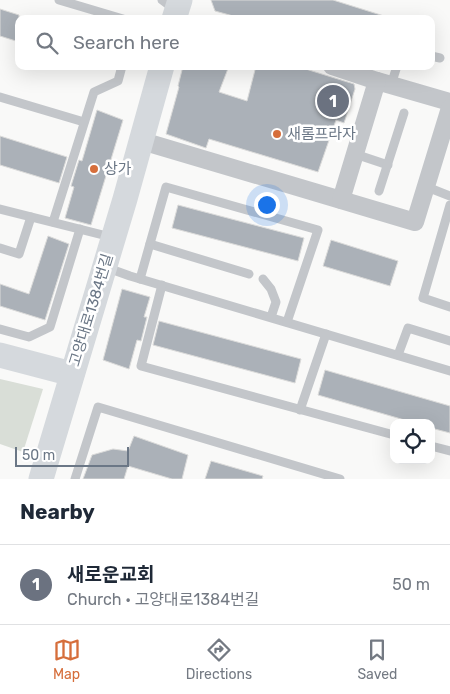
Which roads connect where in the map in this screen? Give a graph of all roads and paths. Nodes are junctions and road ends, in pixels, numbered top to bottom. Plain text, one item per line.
1 (59, 0) edge
2 (110, 15) edge
3 (121, 70) edge
4 (161, 70) edge
5 (344, 70) edge
6 (394, 70) edge
7 (384, 83) junction
8 (0, 97) edge
9 (450, 102) edge
10 (450, 108) edge
11 (404, 113) dead end
12 (84, 122) junction
13 (142, 142) junction
14 (355, 154) junction
15 (388, 165) junction
16 (427, 187) junction
17 (379, 191) dead end
18 (450, 196) edge
19 (341, 200) junction
20 (450, 205) edge
21 (0, 209) edge
22 (31, 217) junction
23 (53, 222) junction
24 (80, 229) junction
25 (114, 237) junction
26 (150, 244) junction
27 (0, 248) edge
28 (105, 267) junction
29 (249, 274) dead end
30 (140, 278) junction
31 (263, 279) dead end
32 (162, 285) junction
33 (450, 306) edge
34 (271, 317) junction
35 (288, 322) junction
36 (0, 329) edge
37 (326, 334) junction
38 (450, 341) edge
39 (0, 355) edge
40 (398, 355) junction
41 (450, 371) edge
42 (72, 374) junction
43 (300, 410) junction
44 (390, 435) edge
45 (435, 447) edge
46 (450, 451) edge
47 (41, 479) edge
48 (75, 479) edge
49 (340, 479) edge

1 - 2 lane
3 - 12 lane
4 - 13 street, 고양대로1384번길
5 - 7 street
6 - 7 lane
7 - 9 street
7 - 14 street
8 - 12 lane
10 - 16 street
11 - 15 lane
12 - 23 lane
13 - 19 street
13 - 25 street, 고양대로1384번길
14 - 15 lane
14 - 19 street
15 - 17 lane
16 - 18 lane
16 - 19 street
20 - 33 lane
21 - 22 lane
22 - 23 lane
22 - 27 lane
23 - 24 lane
24 - 25 lane
24 - 36 lane
25 - 28 street, 고양대로1384번길
26 - 29 lane
26 - 30 lane
26 - 35 lane
28 - 30 lane
28 - 42 street, 고양대로1384번길
30 - 32 lane
31 - 34 lane
32 - 34 lane
32 - 43 lane
34 - 35 lane
35 - 37 lane
37 - 40 lane
37 - 43 lane
38 - 40 lane
39 - 42 street
40 - 41 lane
42 - 47 street, 고양대로1384번길
43 - 44 lane
45 - 46 lane
48 - 49 lane

